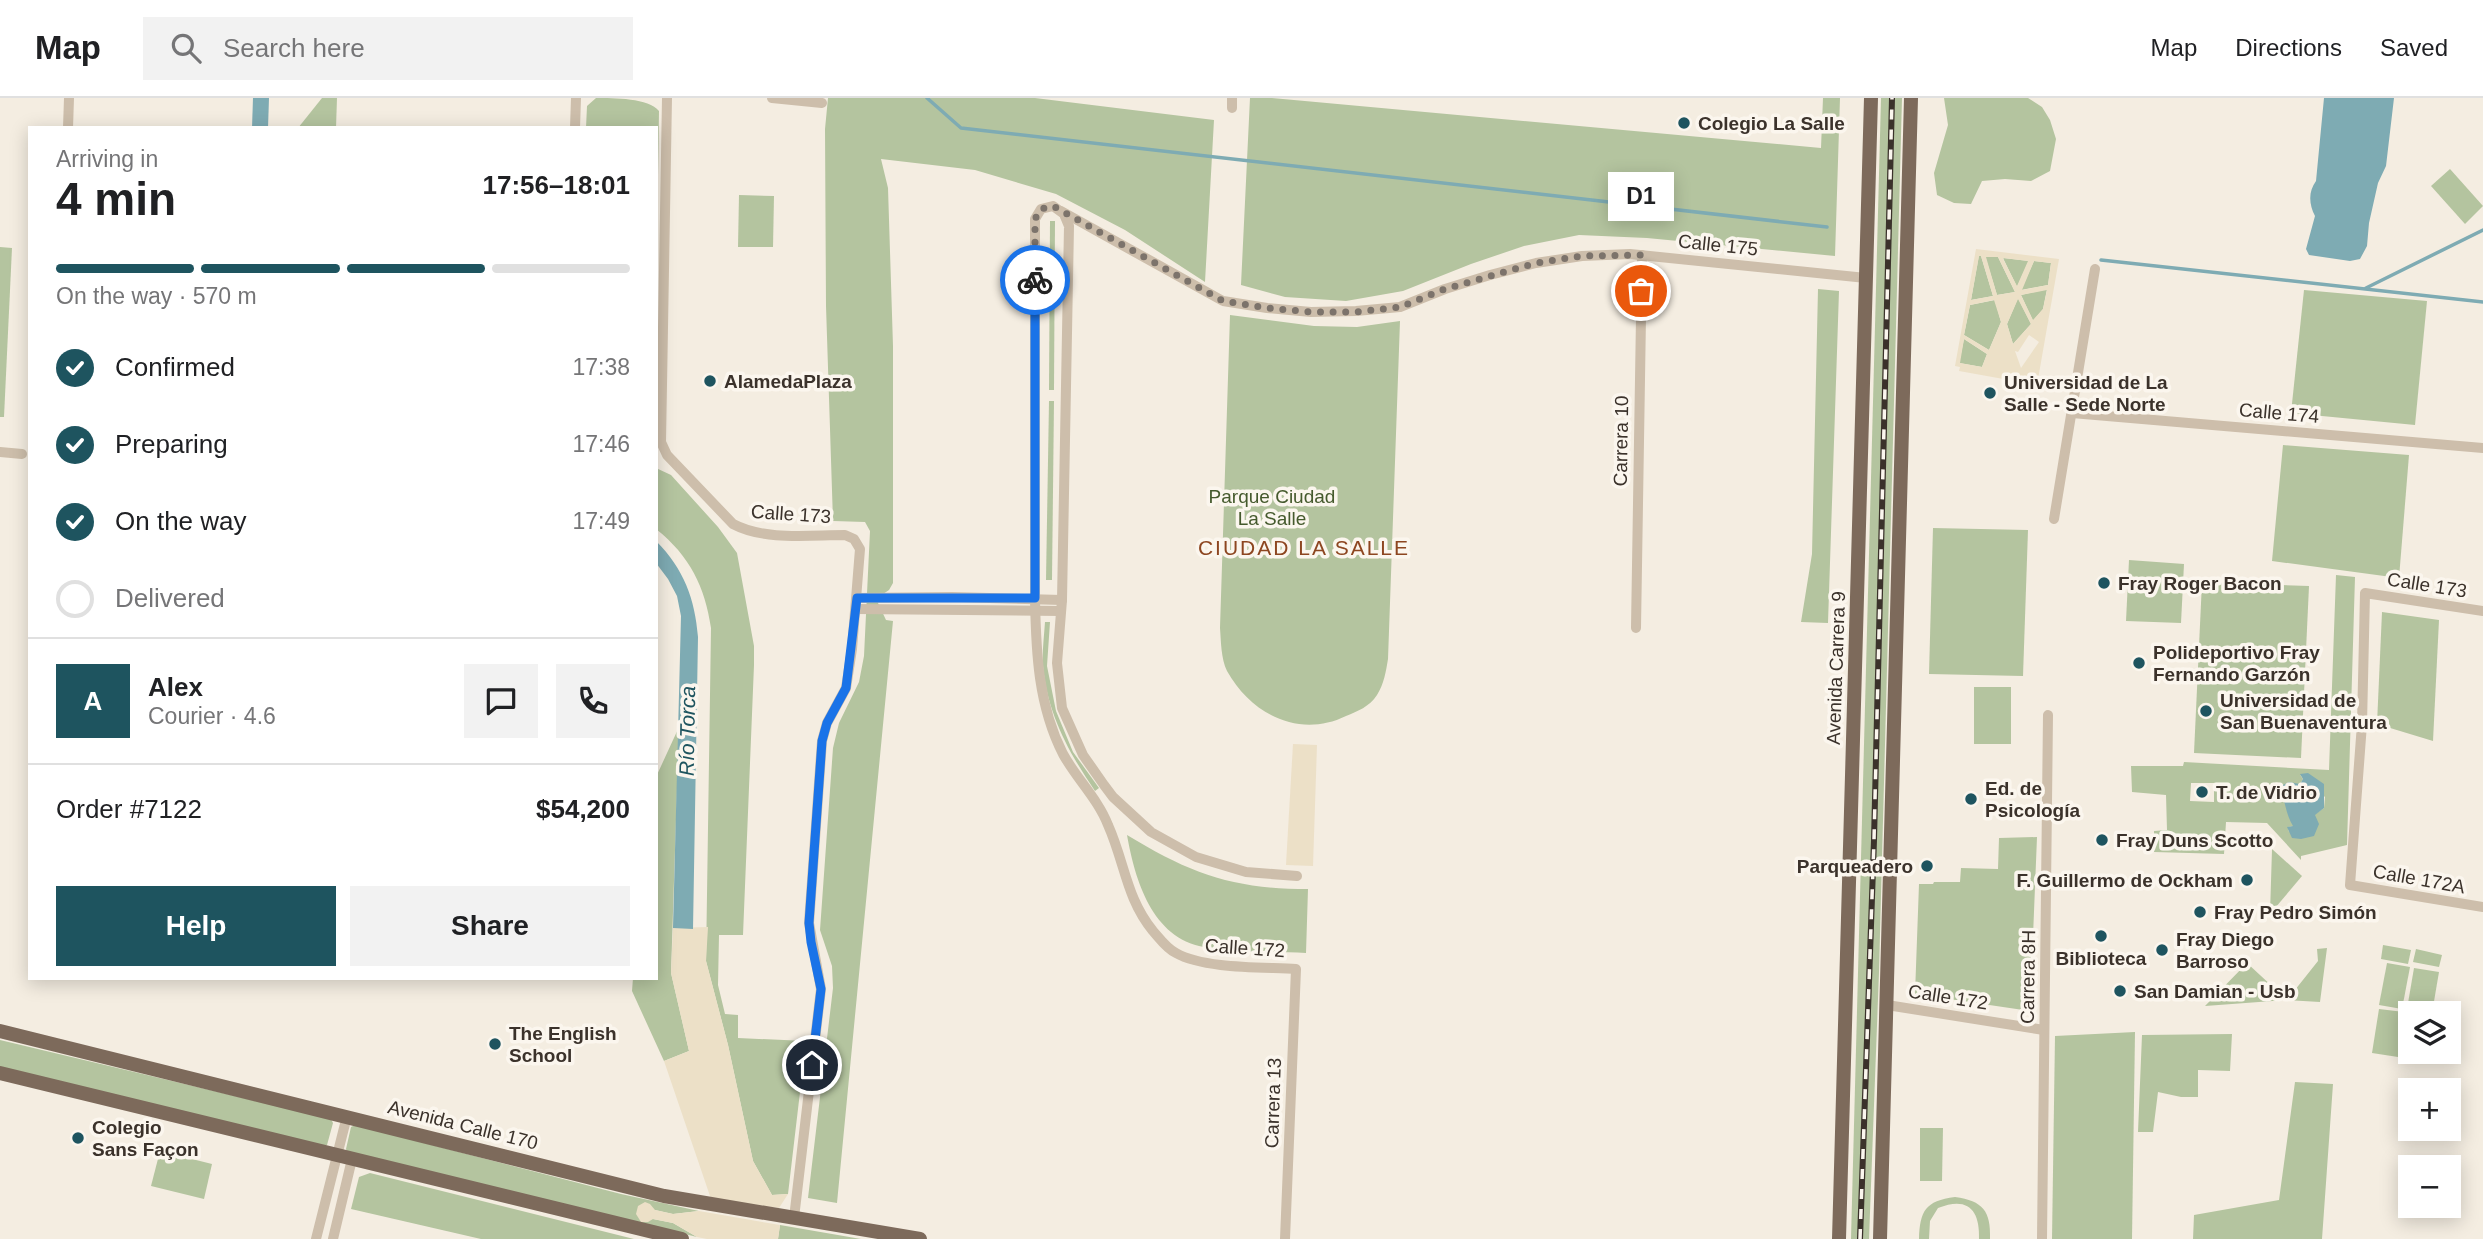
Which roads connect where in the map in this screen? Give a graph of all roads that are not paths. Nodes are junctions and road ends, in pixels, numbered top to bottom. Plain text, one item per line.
1 (69, 98) edge
2 (576, 98) edge
3 (667, 98) edge
4 (772, 98) edge
5 (1871, 98) edge
6 (1911, 98) edge
7 (822, 103) dead end
8 (68, 126) edge
9 (575, 126) edge
10 (1053, 206) junction
11 (1642, 255) junction
12 (2095, 269) dead end
13 (1866, 278) junction
14 (2072, 412) junction
15 (2483, 448) edge
16 (0, 452) edge
17 (22, 454) dead end
18 (2054, 519) dead end
19 (1035, 598) junction
20 (856, 604) junction
21 (1061, 605) junction
22 (1035, 611) junction
23 (2483, 611) edge
24 (1636, 628) dead end
25 (2048, 715) dead end
26 (1104, 785) junction
27 (1108, 823) junction
28 (1297, 876) dead end
29 (2350, 885) joint
30 (2483, 908) edge
31 (1296, 969) joint
32 (1887, 1005) junction
33 (2044, 1030) junction
34 (0, 1031) edge
35 (0, 1073) edge
36 (347, 1116) junction
37 (337, 1156) junction
38 (352, 1159) junction
39 (794, 1219) junction
40 (316, 1239) edge
41 (333, 1239) edge
42 (682, 1239) edge
43 (920, 1239) edge
44 (1285, 1239) edge
45 (1839, 1239) edge
46 (1880, 1239) edge
47 (2042, 1239) edge

1 - 8 street
2 - 9 street
3 - 20 street, Calle 173
4 - 7 street
5 - 13 main road, Avenida Carrera 9
6 - 32 main road
10 - 11 street, Calle 175
10 - 19 street
10 - 21 street
11 - 13 street, Calle 175
11 - 24 street, Carrera 10
12 - 14 street
13 - 45 main road, Avenida Carrera 9
14 - 15 street, Calle 174
14 - 18 street
16 - 17 street
19 - 20 street
19 - 21 street
19 - 22 street
20 - 22 street
20 - 39 street
21 - 22 street
21 - 26 street
22 - 27 street
23 - 29 street, Calle 173
25 - 33 street, Carrera 8H
26 - 27 street
26 - 28 street
27 - 31 street, Calle 172
29 - 30 street, Calle 172A
31 - 44 street, Carrera 13
32 - 33 street, Calle 172
32 - 46 main road
33 - 47 street, Carrera 8H
34 - 36 main road, Avenida Calle 170
35 - 37 main road
36 - 37 street
36 - 39 main road, Avenida Calle 170
37 - 38 main road
37 - 40 street
38 - 41 street
38 - 42 main road
39 - 43 main road, Avenida Calle 170

